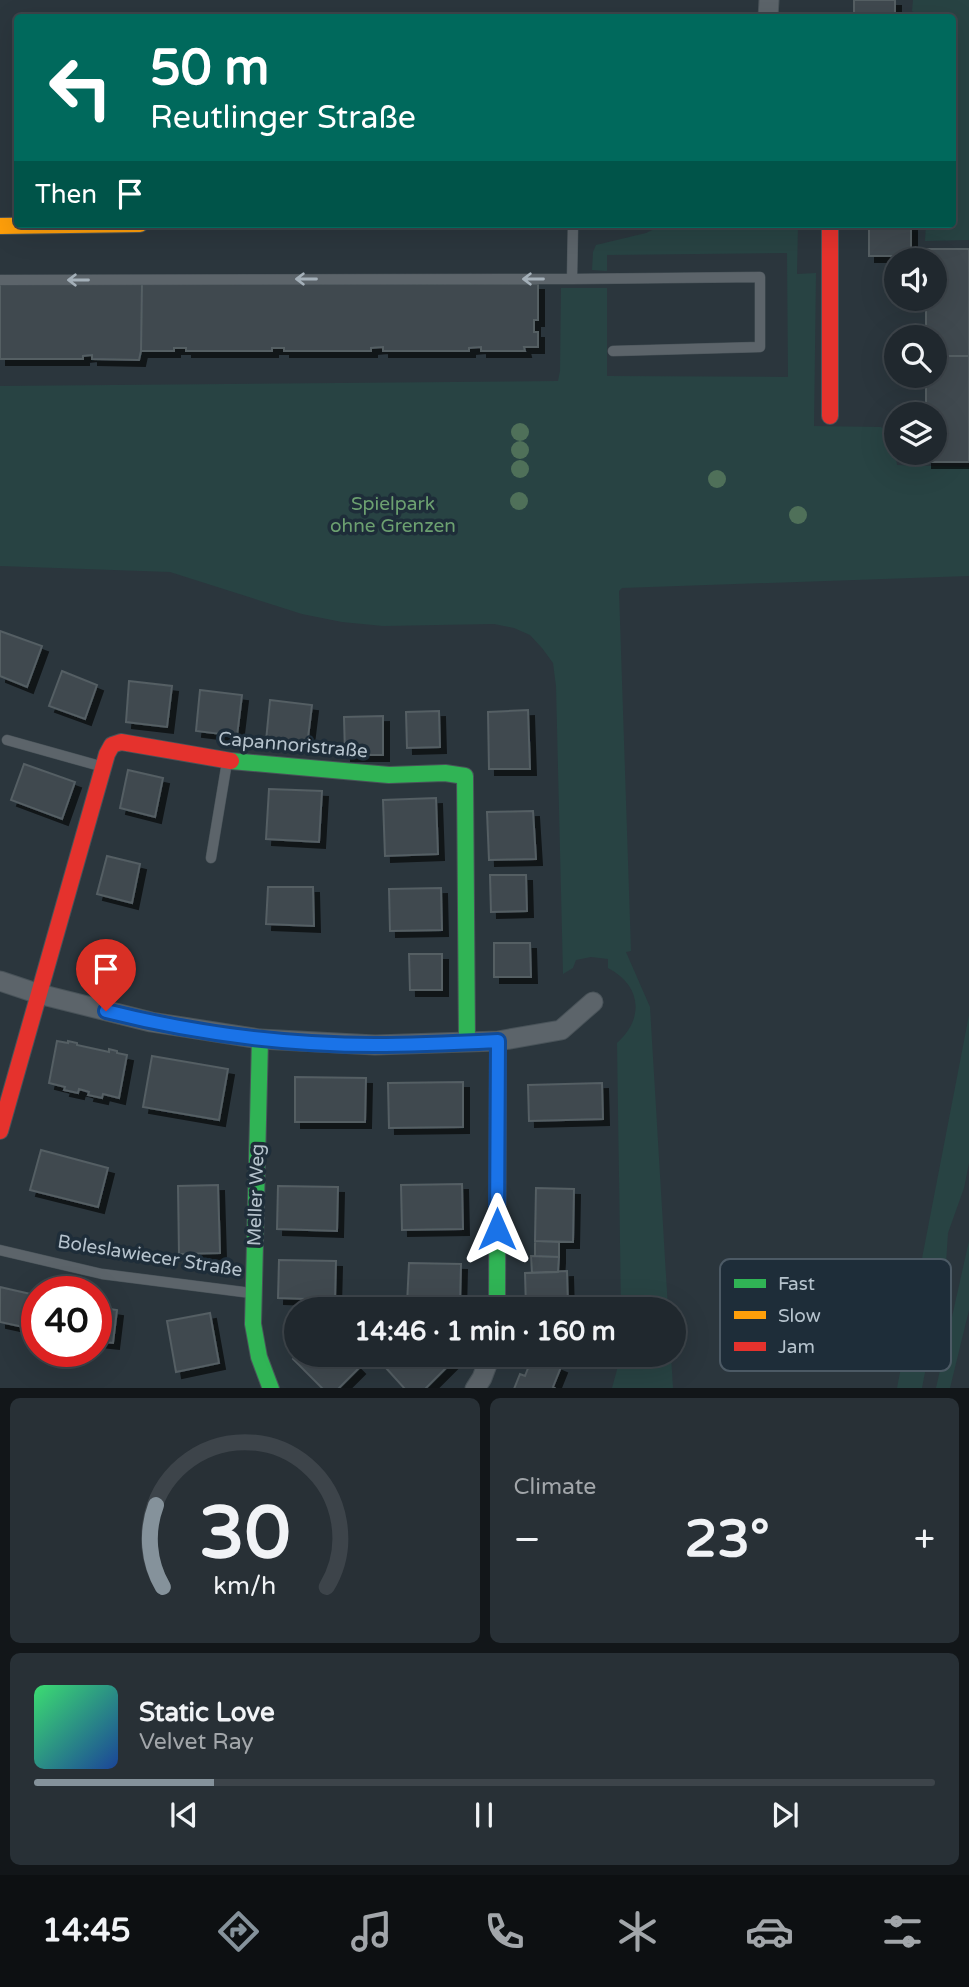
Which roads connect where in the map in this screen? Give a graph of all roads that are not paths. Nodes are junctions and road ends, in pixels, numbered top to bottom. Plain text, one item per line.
1 (573, 228) edge
2 (830, 228) edge
3 (572, 278) junction
4 (0, 281) edge
5 (613, 351) dead end
6 (830, 416) dead end
7 (7, 740) dead end
8 (227, 761) junction
9 (104, 767) junction
10 (211, 858) dead end
11 (0, 981) edge
12 (39, 993) junction
13 (593, 1002) dead end
14 (260, 1039) junction
15 (498, 1041) junction
16 (467, 1042) junction
17 (0, 1131) edge
18 (0, 1250) edge
19 (253, 1293) junction
20 (497, 1297) edge
21 (486, 1367) edge
22 (271, 1388) edge
23 (474, 1388) edge

1 - 3 lane
2 - 6 street
3 -> 4 lane
3 - 5 lane
7 - 9 lane
8 - 9 street, Capannoristraße
8 - 10 lane
8 - 16 street, Capannoristraße
9 - 12 street, Capannoristraße
11 - 12 street
12 - 14 street
12 - 17 street
13 - 15 street
14 - 16 street
14 - 19 street, Meller Weg
15 - 16 street
15 - 20 street
18 - 19 lane, Boleslawiecer Straße
19 - 22 street, Meller Weg
21 - 23 street

